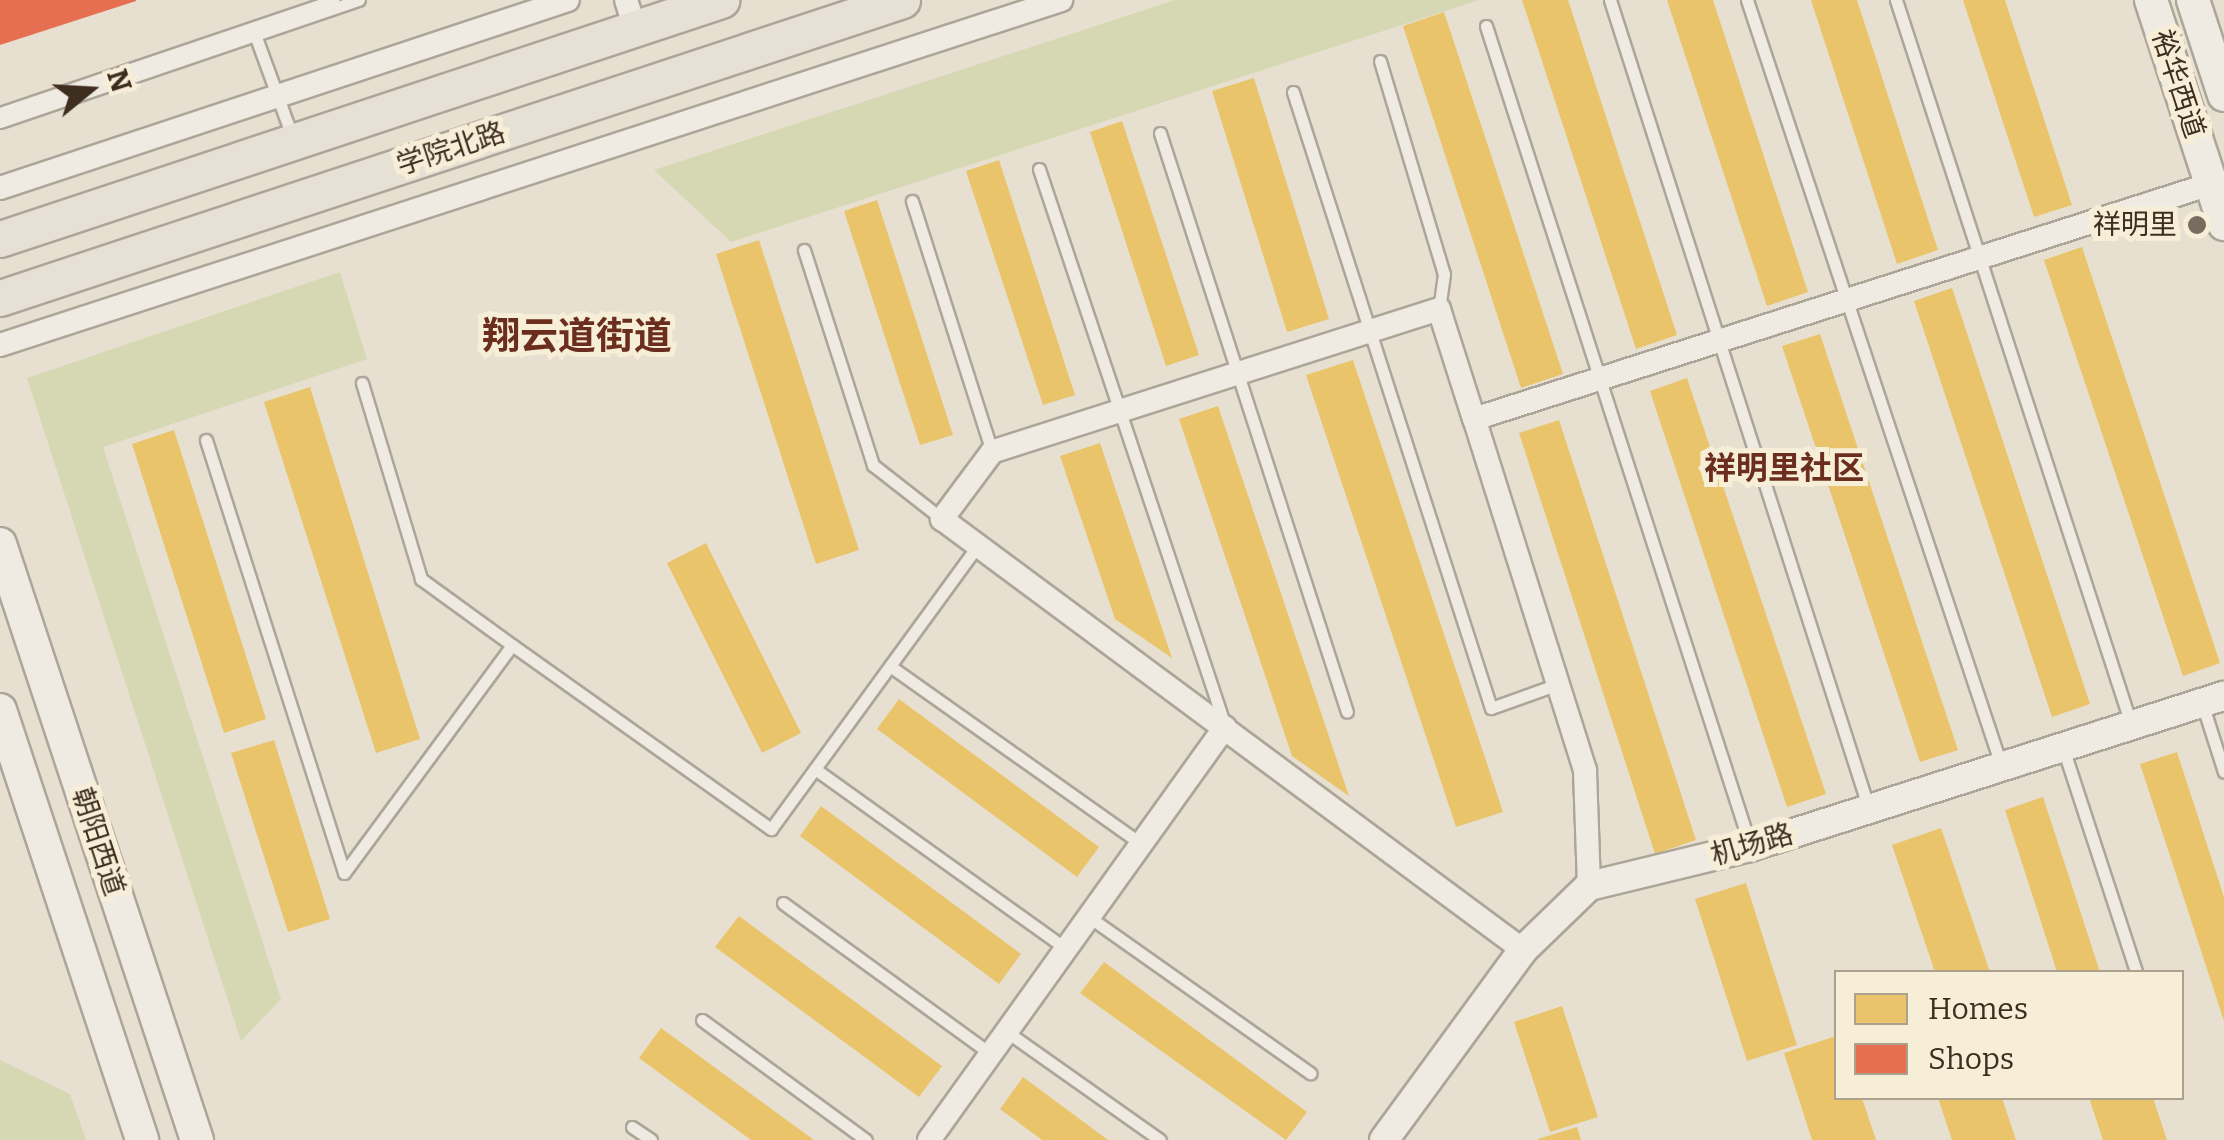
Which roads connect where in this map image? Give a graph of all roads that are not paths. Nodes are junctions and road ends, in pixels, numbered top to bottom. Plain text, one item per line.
1 (333, 0) edge
2 (360, 0) edge
3 (568, 0) edge
4 (721, 0) edge
5 (902, 0) edge
6 (1061, 0) edge
7 (1610, 0) edge
8 (1746, 0) edge
9 (1896, 0) edge
10 (2151, 0) edge
11 (2193, 0) edge
12 (630, 14) edge
13 (1486, 26) dead end
14 (254, 32) junction
15 (1380, 61) dead end
16 (2222, 81) edge
17 (1293, 92) dead end
18 (278, 96) junction
19 (0, 113) edge
20 (0, 122) edge
21 (1160, 132) dead end
22 (294, 142) junction
23 (1039, 169) dead end
24 (2211, 184) junction
25 (0, 188) edge
26 (912, 201) dead end
27 (2224, 224) edge
28 (0, 239) edge
29 (804, 250) dead end
30 (1980, 258) junction
31 (0, 298) edge
32 (1846, 301) junction
33 (1438, 309) junction
34 (1370, 329) junction
35 (1719, 341) junction
36 (0, 345) edge
37 (1236, 370) junction
38 (1596, 380) junction
39 (362, 383) dead end
40 (1113, 411) junction
41 (1474, 419) junction
42 (206, 440) dead end
43 (992, 452) junction
44 (942, 519) junction
45 (0, 544) edge
46 (979, 544) junction
47 (512, 645) junction
48 (890, 666) junction
49 (1558, 684) junction
50 (2213, 700) edge
51 (0, 710) edge
52 (1347, 712) dead end
53 (2131, 726) junction
54 (1225, 727) junction
55 (2062, 748) junction
56 (2001, 767) junction
57 (814, 770) junction
58 (2224, 772) edge
59 (1869, 809) junction
60 (1141, 844) junction
61 (1750, 847) junction
62 (1589, 886) junction
63 (783, 903) dead end
64 (1089, 916) junction
65 (1066, 949) junction
66 (1523, 950) junction
67 (2135, 970) edge
68 (702, 1020) dead end
69 (1006, 1032) junction
70 (990, 1054) junction
71 (1310, 1073) dead end
72 (632, 1126) dead end
73 (142, 1140) edge
74 (197, 1140) edge
75 (651, 1140) edge
76 (866, 1140) edge
77 (929, 1140) edge
78 (1160, 1140) edge
79 (1384, 1140) edge

1 - 14 lane
2 - 14 lane
3 - 18 street
4 - 12 main road, 学院北路
5 - 31 main road, 学院北路
6 - 36 street
7 - 35 lane
8 - 32 lane
9 - 30 lane
10 - 24 main road, 裕华西道
11 - 16 main road, 裕华西道
12 - 22 main road, 学院北路
13 - 38 lane
14 - 18 lane
14 - 19 lane
14 - 20 lane
15 - 33 lane
17 - 34 lane
18 - 22 lane
18 - 25 street
21 - 37 lane
22 - 28 main road, 学院北路
23 - 40 lane
24 - 27 main road, 裕华西道
24 - 30 street
26 - 43 lane
29 - 44 lane
30 - 32 street
30 - 53 lane
32 - 35 street
32 - 56 lane
33 - 34 street
33 - 41 street
34 - 37 street
34 - 49 lane
35 - 38 street
35 - 59 lane
37 - 40 street
37 - 52 lane
38 - 41 street
38 - 61 lane
39 - 47 lane
40 - 43 street
40 - 54 lane
41 - 49 street
42 - 47 lane
43 - 44 street
44 - 46 street
45 - 74 main road, 朝阳西道
46 - 48 lane
46 - 54 street
47 - 57 lane
48 - 57 lane
48 - 60 lane
49 - 62 street
50 - 53 street, 机场路
50 - 58 lane
51 - 73 main road, 朝阳西道
53 - 55 street, 机场路
54 - 60 street
54 - 66 street
55 - 56 street, 机场路
55 - 67 lane
56 - 59 street, 机场路
57 - 65 lane
59 - 61 street, 机场路
60 - 64 street
61 - 62 street, 机场路
62 - 66 street
63 - 70 lane
64 - 65 street
64 - 71 lane
65 - 69 street
66 - 79 street
68 - 76 lane
69 - 70 street
69 - 78 lane
70 - 77 street
72 - 75 lane

